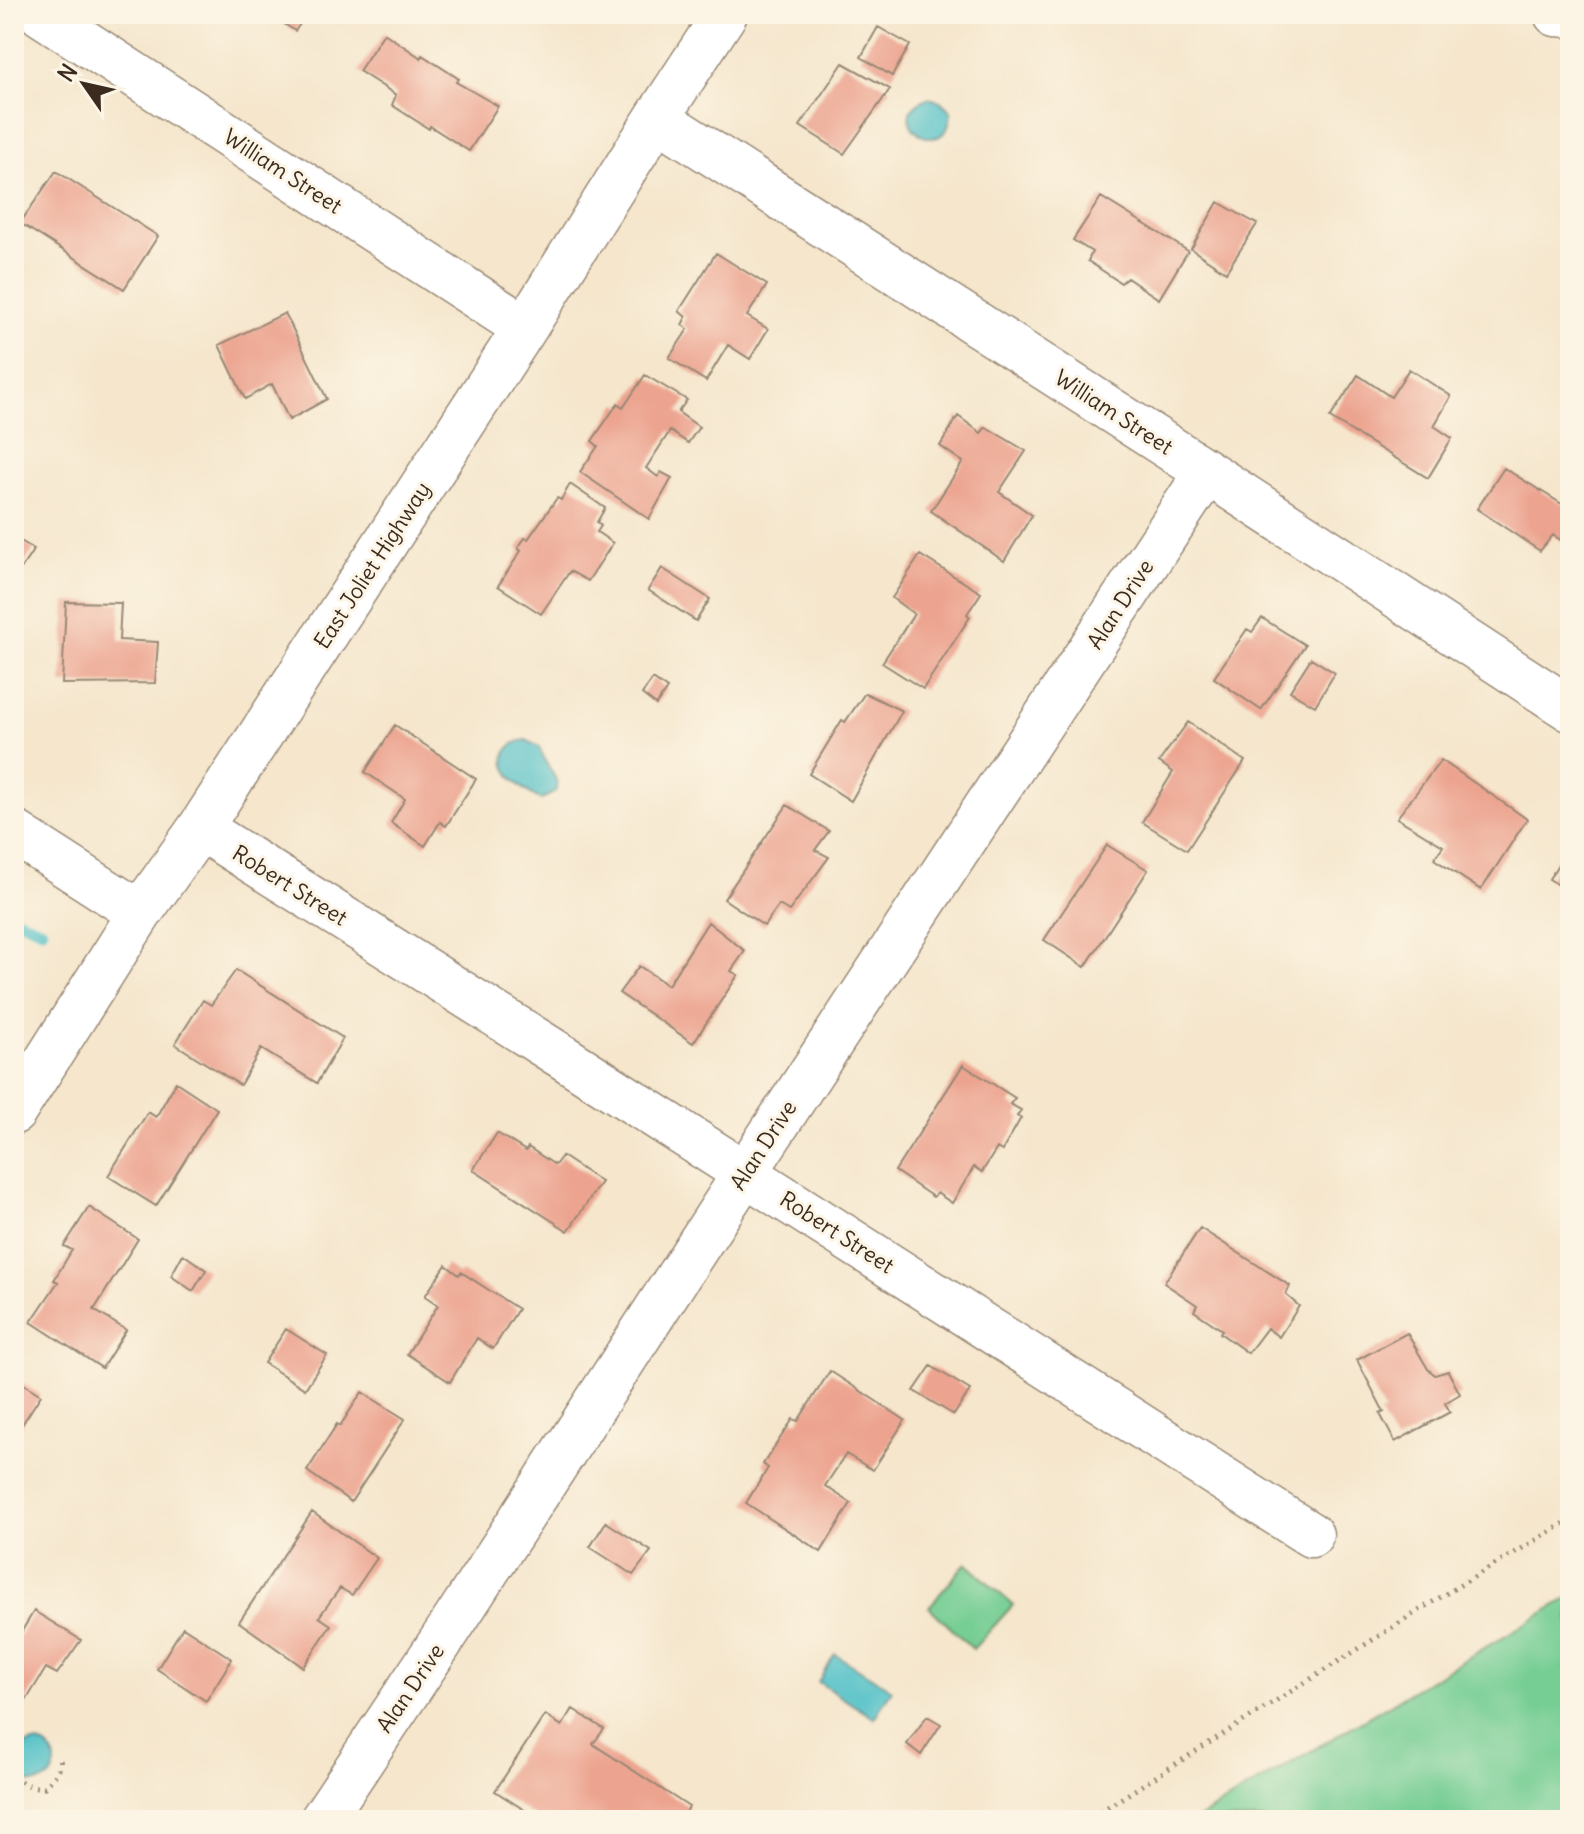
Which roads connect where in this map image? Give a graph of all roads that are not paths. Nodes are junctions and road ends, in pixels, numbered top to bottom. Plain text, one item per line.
1 (41, 14) edge
2 (725, 14) edge
3 (1556, 14) edge
4 (1570, 15) edge
5 (657, 118) junction
6 (525, 328) junction
7 (1207, 472) junction
8 (1570, 709) edge
9 (200, 828) junction
10 (14, 832) edge
11 (140, 913) junction
12 (14, 1112) edge
13 (745, 1173) junction
14 (1311, 1535) dead end
15 (322, 1820) edge

1 - 6 street, William Street
2 - 5 street, East Joliet Highway
3 - 4 street
5 - 6 street, East Joliet Highway
5 - 7 street, William Street
6 - 9 street, East Joliet Highway
7 - 8 street, William Street
7 - 13 street, Alan Drive
9 - 11 street, East Joliet Highway
9 - 13 street, Robert Street
10 - 11 street
11 - 12 street, East Joliet Highway
13 - 14 street, Robert Street
13 - 15 street, Alan Drive

